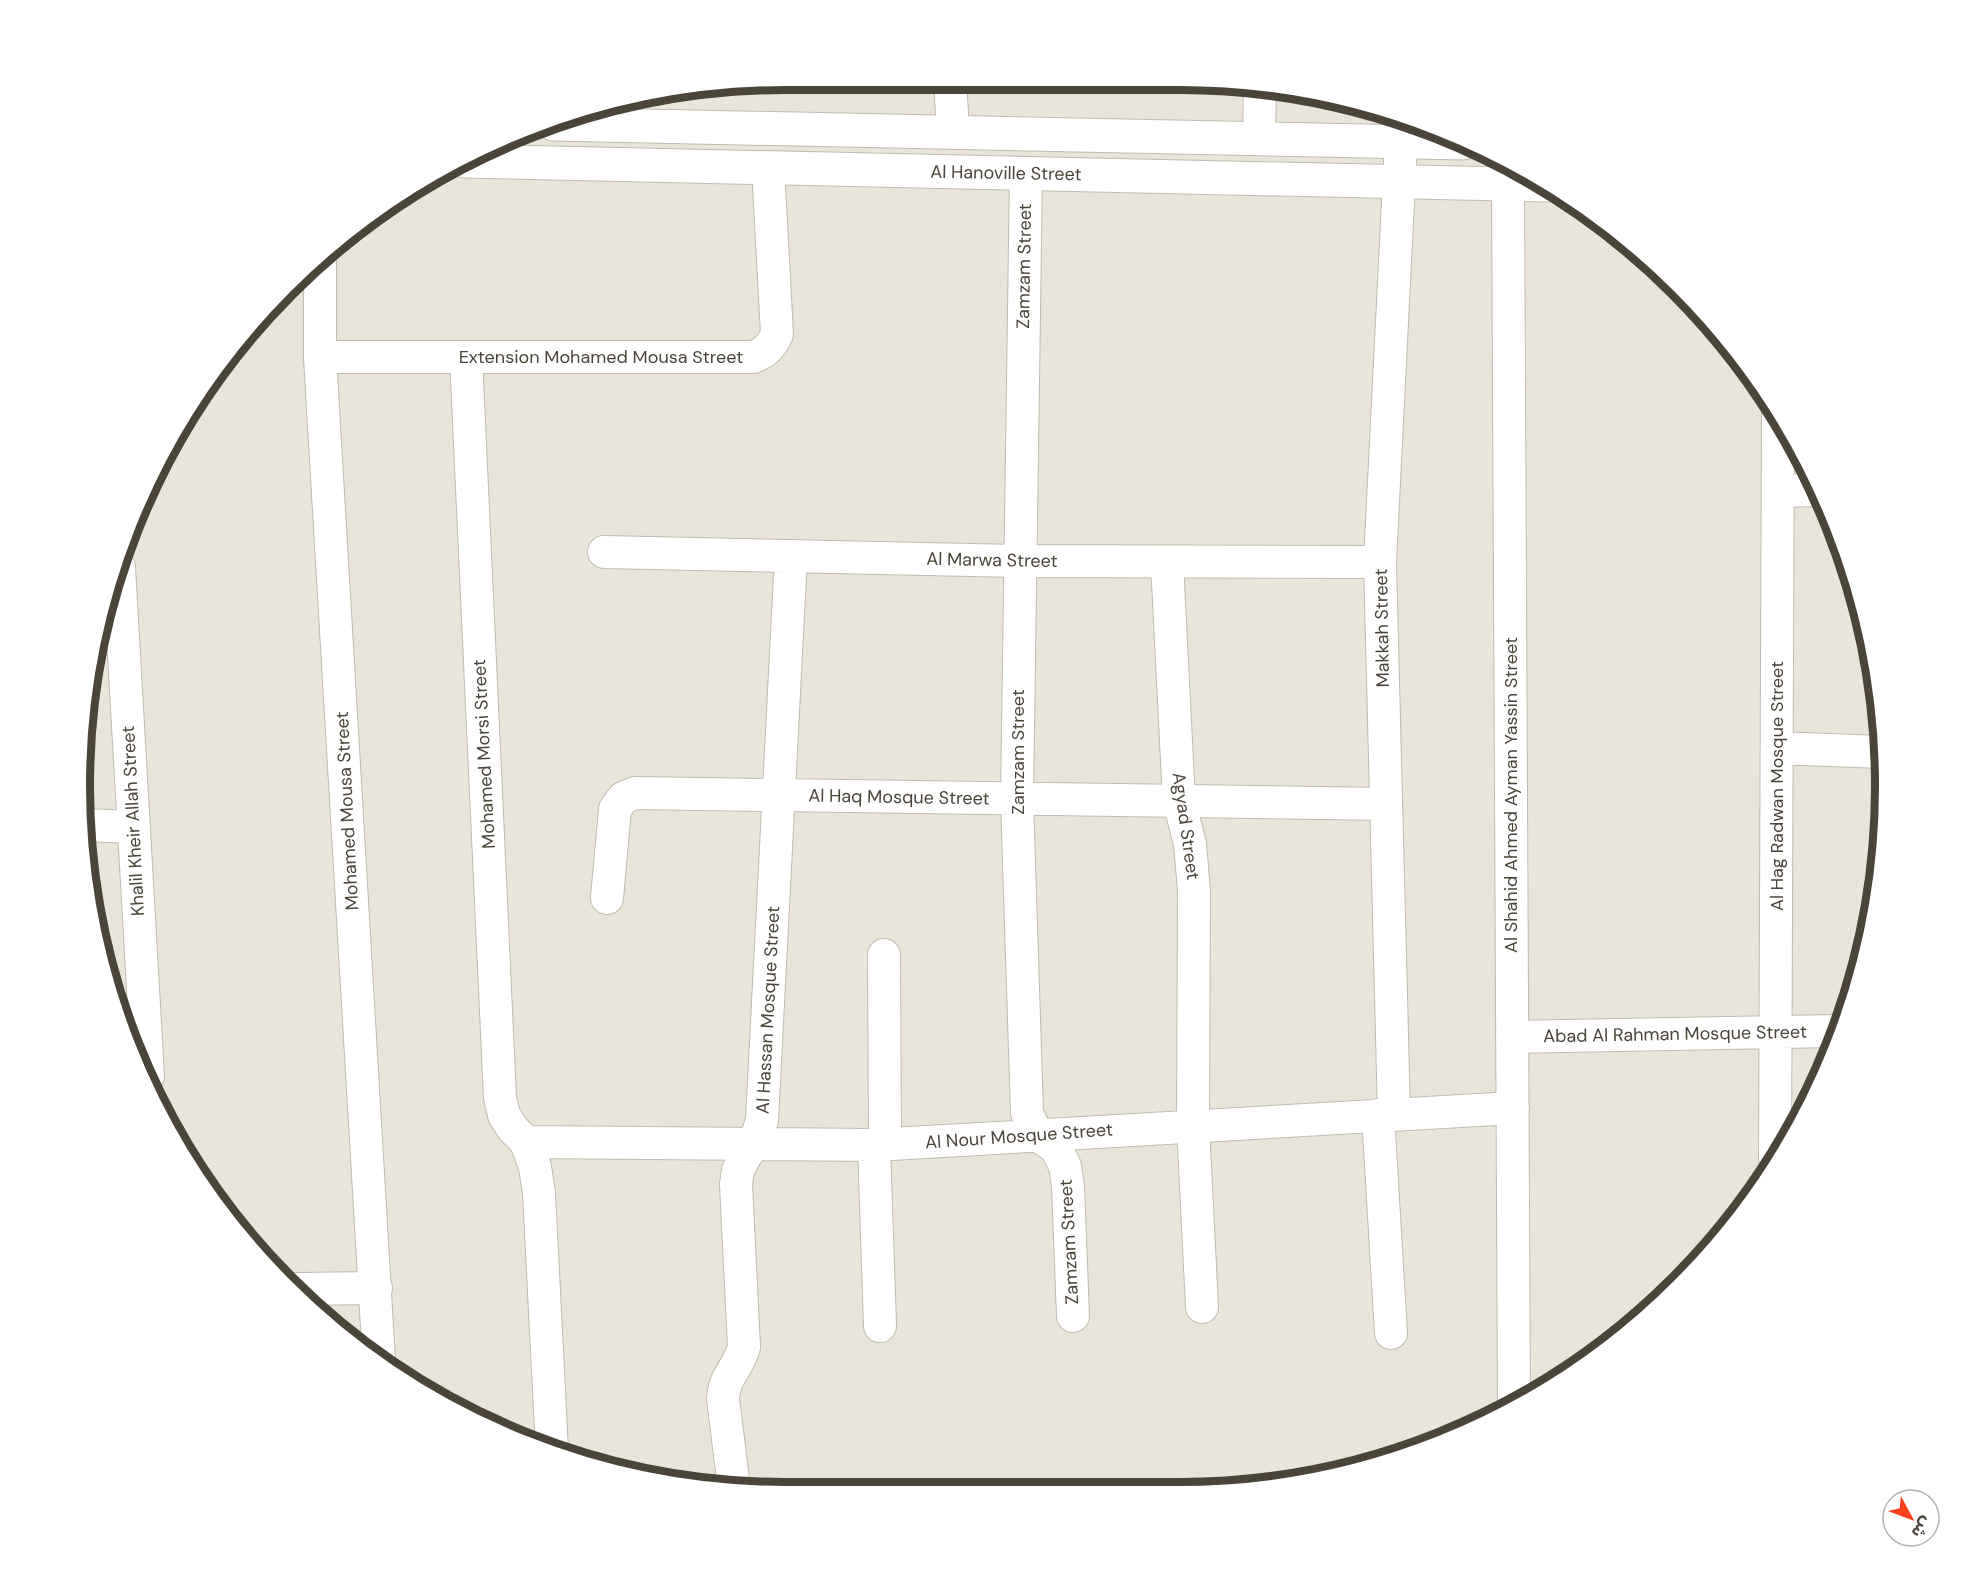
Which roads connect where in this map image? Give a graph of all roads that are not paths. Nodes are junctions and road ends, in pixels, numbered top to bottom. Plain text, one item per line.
1 (951, 90) edge
2 (1260, 95) edge
3 (571, 124) edge
4 (953, 132) junction
5 (1258, 139) junction
6 (1401, 142) junction
7 (1444, 143) edge
8 (479, 161) edge
9 (768, 168) junction
10 (1026, 173) junction
11 (1399, 182) junction
12 (1508, 184) junction
13 (1530, 185) edge
14 (320, 270) edge
15 (320, 357) junction
16 (466, 357) junction
17 (1778, 432) edge
18 (1809, 490) edge
19 (1778, 491) junction
20 (604, 552) dead end
21 (791, 556) junction
22 (1020, 561) junction
23 (1167, 562) junction
24 (1380, 562) junction
25 (114, 607) edge
26 (1777, 748) junction
27 (1874, 752) edge
28 (779, 795) junction
29 (1017, 799) junction
30 (1179, 801) junction
31 (1386, 804) junction
32 (91, 825) edge
33 (134, 827) junction
34 (607, 898) dead end
35 (884, 955) dead end
36 (1830, 1031) edge
37 (1776, 1032) junction
38 (1512, 1037) junction
39 (144, 1054) edge
40 (1513, 1108) junction
41 (1386, 1115) junction
42 (1193, 1126) junction
43 (1037, 1135) junction
44 (526, 1142) junction
45 (755, 1144) junction
46 (880, 1145) junction
47 (1775, 1145) edge
48 (376, 1288) junction
49 (306, 1289) edge
50 (1202, 1307) dead end
51 (1073, 1316) dead end
52 (880, 1326) dead end
53 (1391, 1333) dead end
54 (379, 1350) edge
55 (1514, 1396) edge
56 (552, 1441) edge
57 (733, 1480) edge

1 - 4 street
2 - 5 street
3 - 4 street
4 - 5 street
5 - 6 street
6 - 7 street
6 - 11 street, Makkah Street
8 - 9 street, Al Hanoville Street
9 - 10 street, Al Hanoville Street
9 - 16 street, Extension Mohamed Mousa Street
10 - 11 street, Al Hanoville Street
10 - 22 street, Zamzam Street
11 - 12 street, Al Hanoville Street
11 - 24 street, Makkah Street
12 - 13 street, Al Hanoville Street
12 - 38 street, Al Shahid Ahmed Ayman Yassin Street
14 - 15 street, Mohamed Mousa Street
15 - 16 street, Extension Mohamed Mousa Street
15 - 48 street, Mohamed Mousa Street
16 - 44 street, Mohamed Morsi Street
17 - 19 street, Al Hag Radwan Mosque Street
18 - 19 street
19 - 26 street, Al Hag Radwan Mosque Street
20 - 21 street, Al Marwa Street
21 - 22 street, Al Marwa Street
21 - 28 street, Al Hassan Mosque Street
22 - 23 street, Al Marwa Street
22 - 29 street, Zamzam Street
23 - 24 street, Al Marwa Street
23 - 30 street, Agyad Street
24 - 31 street, Makkah Street
25 - 33 street, Khalil Kheir Allah Street
26 - 27 street
26 - 37 street, Al Hag Radwan Mosque Street
28 - 29 street, Al Haq Mosque Street
28 - 34 street, Al Haq Mosque Street
28 - 45 street, Al Hassan Mosque Street
29 - 30 street, Al Haq Mosque Street
29 - 43 street, Zamzam Street
30 - 31 street, Al Haq Mosque Street
30 - 42 street, Agyad Street
31 - 41 street, Makkah Street
32 - 33 street
33 - 39 street, Khalil Kheir Allah Street
35 - 46 street
36 - 37 street, Abad Al Rahman Mosque Street
37 - 38 street, Abad Al Rahman Mosque Street
37 - 47 street, Al Hag Radwan Mosque Street
38 - 40 street, Al Shahid Ahmed Ayman Yassin Street
40 - 41 street, Al Nour Mosque Street
40 - 55 street, Al Shahid Ahmed Ayman Yassin Street
41 - 42 street, Al Nour Mosque Street
41 - 53 street, Makkah Street
42 - 43 street, Al Nour Mosque Street
42 - 50 street, Agyad Street
43 - 46 street, Al Nour Mosque Street
43 - 51 street, Zamzam Street
44 - 45 street, Al Nour Mosque Street
44 - 56 street
45 - 46 street, Al Nour Mosque Street
45 - 57 street, Al Hassan Mosque Street
46 - 52 street
48 - 49 street
48 - 54 street, Mohamed Mousa Street

